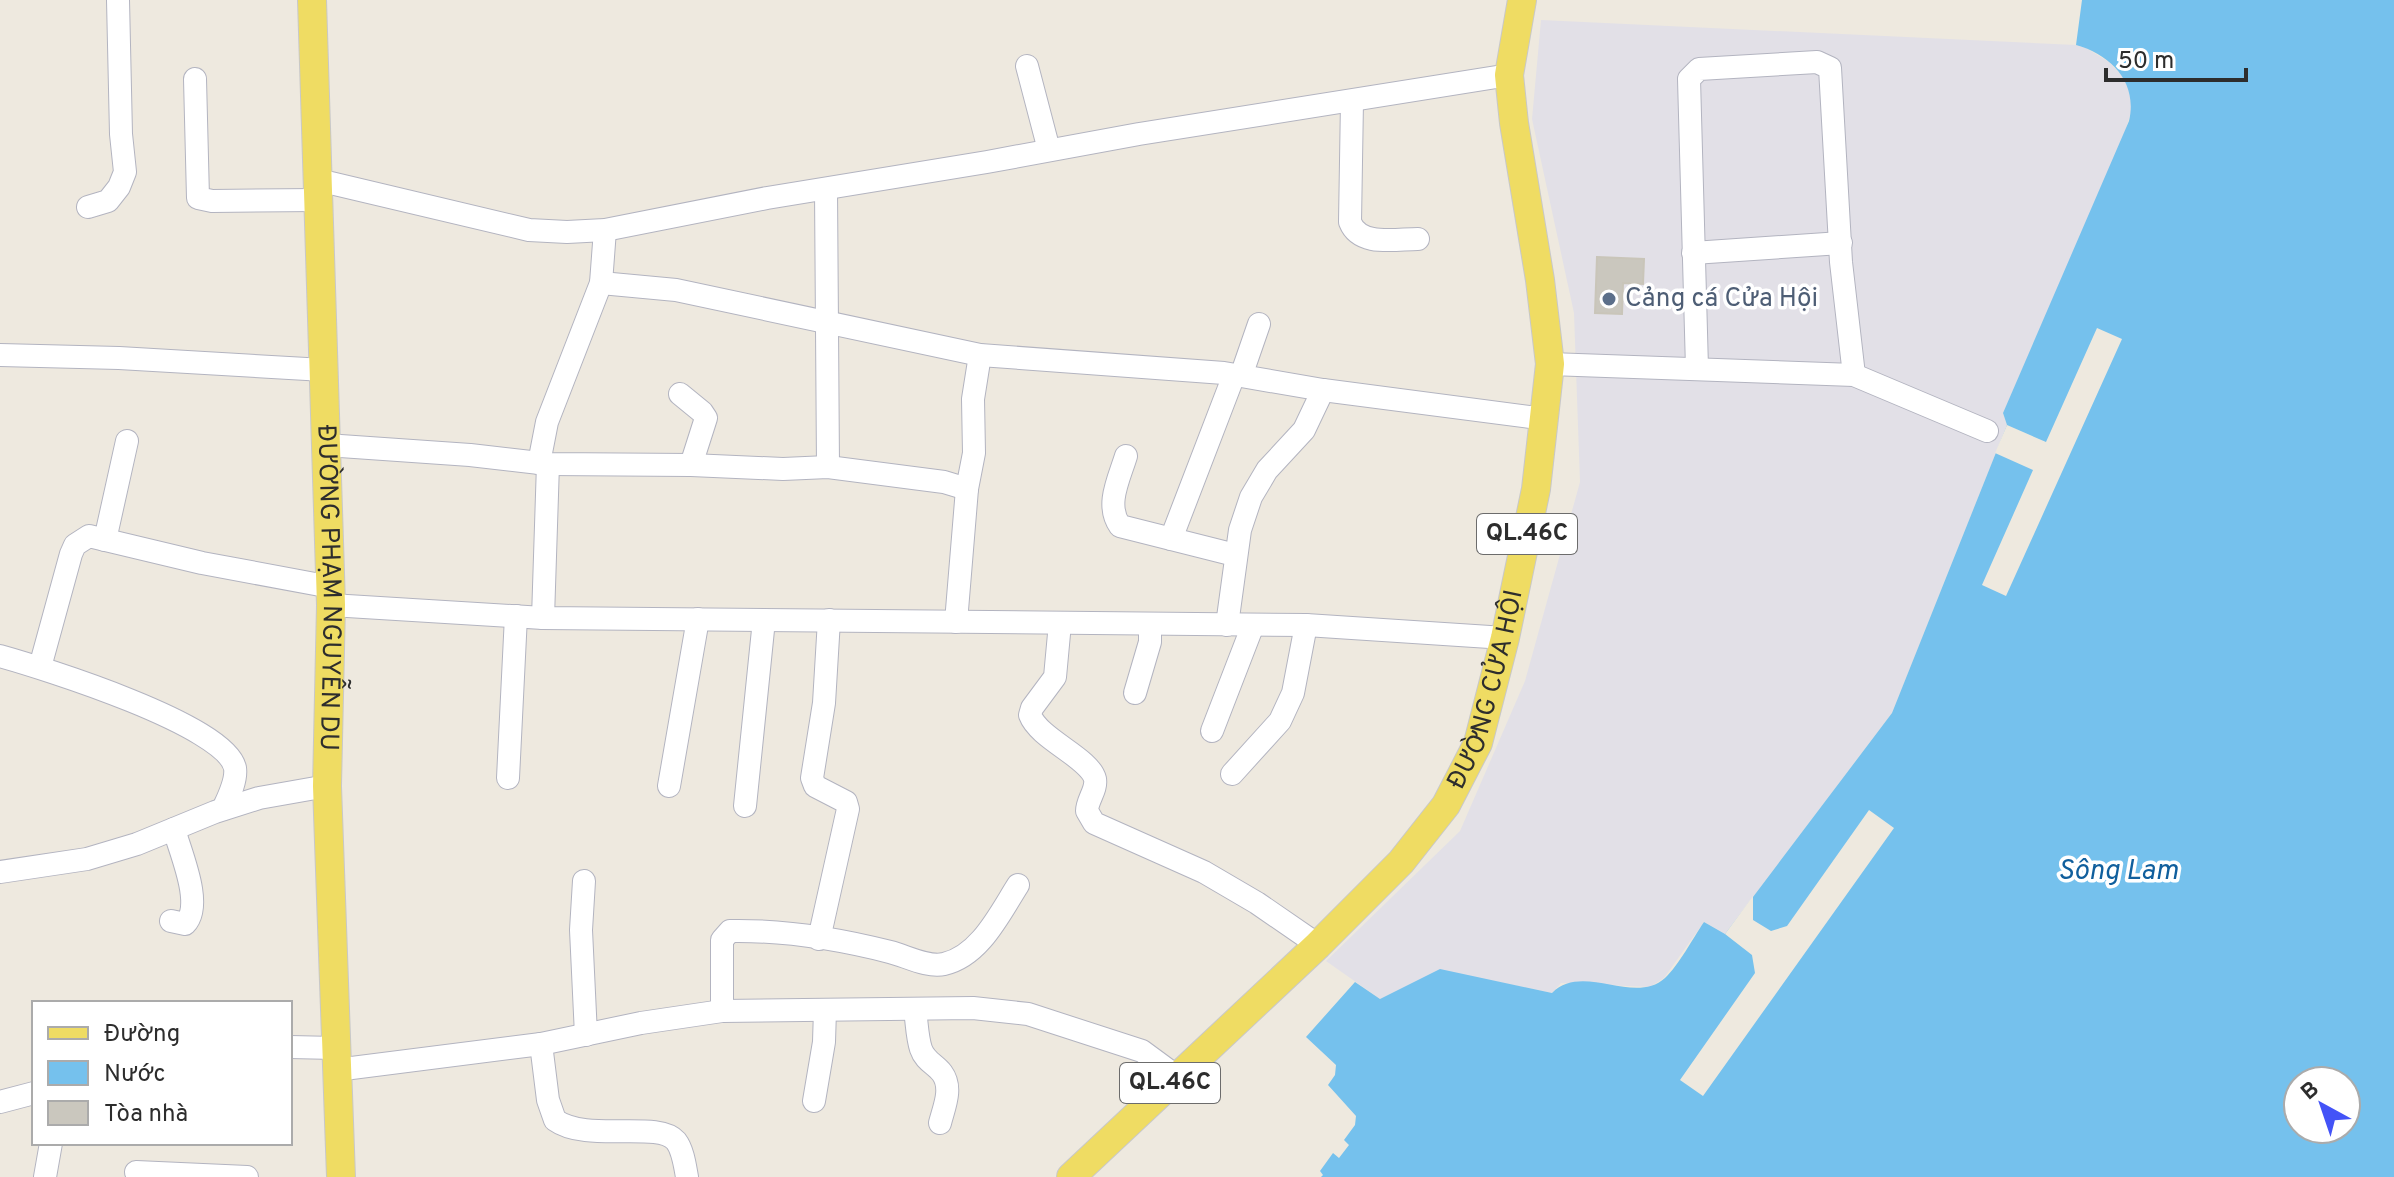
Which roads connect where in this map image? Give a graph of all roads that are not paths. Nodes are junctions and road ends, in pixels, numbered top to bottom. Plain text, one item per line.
1 (118, 0) edge
2 (312, 0) edge
3 (1522, 0) edge
4 (1511, 62) junction
5 (1027, 66) dead end
6 (195, 79) dead end
7 (1352, 101) junction
8 (1049, 150) junction
9 (826, 189) junction
10 (318, 190) junction
11 (88, 207) dead end
12 (605, 230) junction
13 (1418, 239) dead end
14 (1841, 243) junction
15 (1693, 253) junction
16 (601, 283) junction
17 (827, 322) junction
18 (1259, 324) dead end
19 (0, 355) edge
20 (980, 355) junction
21 (1550, 364) junction
22 (1697, 368) junction
23 (324, 370) junction
24 (1238, 375) junction
25 (1854, 375) junction
26 (1323, 390) junction
27 (680, 394) dead end
28 (1545, 419) junction
29 (1987, 431) dead end
30 (127, 441) dead end
31 (326, 445) junction
32 (1126, 456) dead end
33 (543, 463) junction
34 (691, 465) junction
35 (828, 467) junction
36 (967, 489) junction
37 (1171, 539) junction
38 (105, 540) junction
39 (1235, 555) junction
40 (331, 596) junction
41 (516, 616) junction
42 (543, 618) junction
43 (698, 619) junction
44 (764, 620) junction
45 (829, 620) junction
46 (956, 622) junction
47 (1060, 623) junction
48 (1150, 624) junction
49 (1227, 625) junction
50 (1253, 625) junction
51 (1306, 625) junction
52 (1505, 638) junction
53 (0, 656) edge
54 (40, 667) junction
55 (1135, 693) dead end
56 (1212, 731) dead end
57 (1232, 774) dead end
58 (508, 778) dead end
59 (327, 786) junction
60 (669, 786) dead end
61 (745, 806) dead end
62 (223, 809) junction
63 (174, 829) junction
64 (0, 872) edge
65 (584, 881) dead end
66 (1018, 885) dead end
67 (171, 921) dead end
68 (819, 939) junction
69 (1312, 951) junction
70 (825, 1010) junction
71 (915, 1010) junction
72 (722, 1011) junction
73 (586, 1035) junction
74 (541, 1044) junction
75 (292, 1048) edge
76 (336, 1059) junction
77 (1176, 1076) junction
78 (814, 1101) dead end
79 (940, 1123) dead end
80 (51, 1145) edge
81 (136, 1172) dead end
82 (45, 1177) edge
83 (247, 1177) edge
84 (341, 1177) edge
85 (687, 1177) edge
86 (1071, 1177) edge

1 - 11 street
2 - 10 main road, ĐƯỜNG PHẠM NGUYỄN DU
3 - 4 main road, ĐƯỜNG CỬA HỘI / QL.46C
4 - 7 street
4 - 21 main road, ĐƯỜNG CỬA HỘI / QL.46C
5 - 8 street
6 - 10 street
7 - 8 street
7 - 13 street
8 - 9 street
9 - 12 street
9 - 17 street
10 - 12 street
10 - 23 main road, ĐƯỜNG PHẠM NGUYỄN DU
12 - 16 street
14 - 15 street
14 - 15 street
14 - 25 street
15 - 22 street
16 - 17 street
16 - 33 street
17 - 20 street
17 - 35 street
18 - 24 street
19 - 23 street
20 - 24 street
20 - 36 street
21 - 22 street
21 - 28 main road, ĐƯỜNG CỬA HỘI / QL.46C
22 - 25 street
23 - 31 main road, ĐƯỜNG PHẠM NGUYỄN DU
24 - 26 street
24 - 37 street
25 - 29 street
26 - 28 street
26 - 39 street
27 - 34 street
28 - 52 main road, ĐƯỜNG CỬA HỘI / QL.46C
30 - 38 street
31 - 33 street
31 - 40 main road, ĐƯỜNG PHẠM NGUYỄN DU
32 - 37 street
33 - 34 street
33 - 42 street
34 - 35 street
35 - 36 street
36 - 46 street
37 - 39 street
38 - 40 street
38 - 54 street
39 - 49 street
40 - 41 street
40 - 59 main road, ĐƯỜNG PHẠM NGUYỄN DU
41 - 42 street
41 - 58 street
42 - 43 street
43 - 44 street
43 - 60 street
44 - 45 street
44 - 61 street
45 - 46 street
45 - 68 street
46 - 47 street
47 - 48 street
47 - 69 street
48 - 49 street
48 - 55 street
49 - 50 street
50 - 51 street
50 - 56 street
51 - 52 street
51 - 57 street
52 - 69 main road, ĐƯỜNG CỬA HỘI / QL.46C
53 - 54 street
54 - 62 street
59 - 62 street
59 - 76 main road, ĐƯỜNG PHẠM NGUYỄN DU
62 - 63 street
63 - 64 street
63 - 67 street
65 - 73 street
66 - 68 street
68 - 72 street
69 - 77 main road, ĐƯỜNG CỬA HỘI / QL.46C
70 - 71 street
70 - 72 street
70 - 78 street
71 - 77 street
71 - 79 street
72 - 73 street
73 - 74 street
74 - 76 street
74 - 85 street
75 - 76 street
76 - 84 main road, ĐƯỜNG PHẠM NGUYỄN DU
77 - 86 main road, ĐƯỜNG CỬA HỘI / QL.46C
80 - 82 street
81 - 83 street

